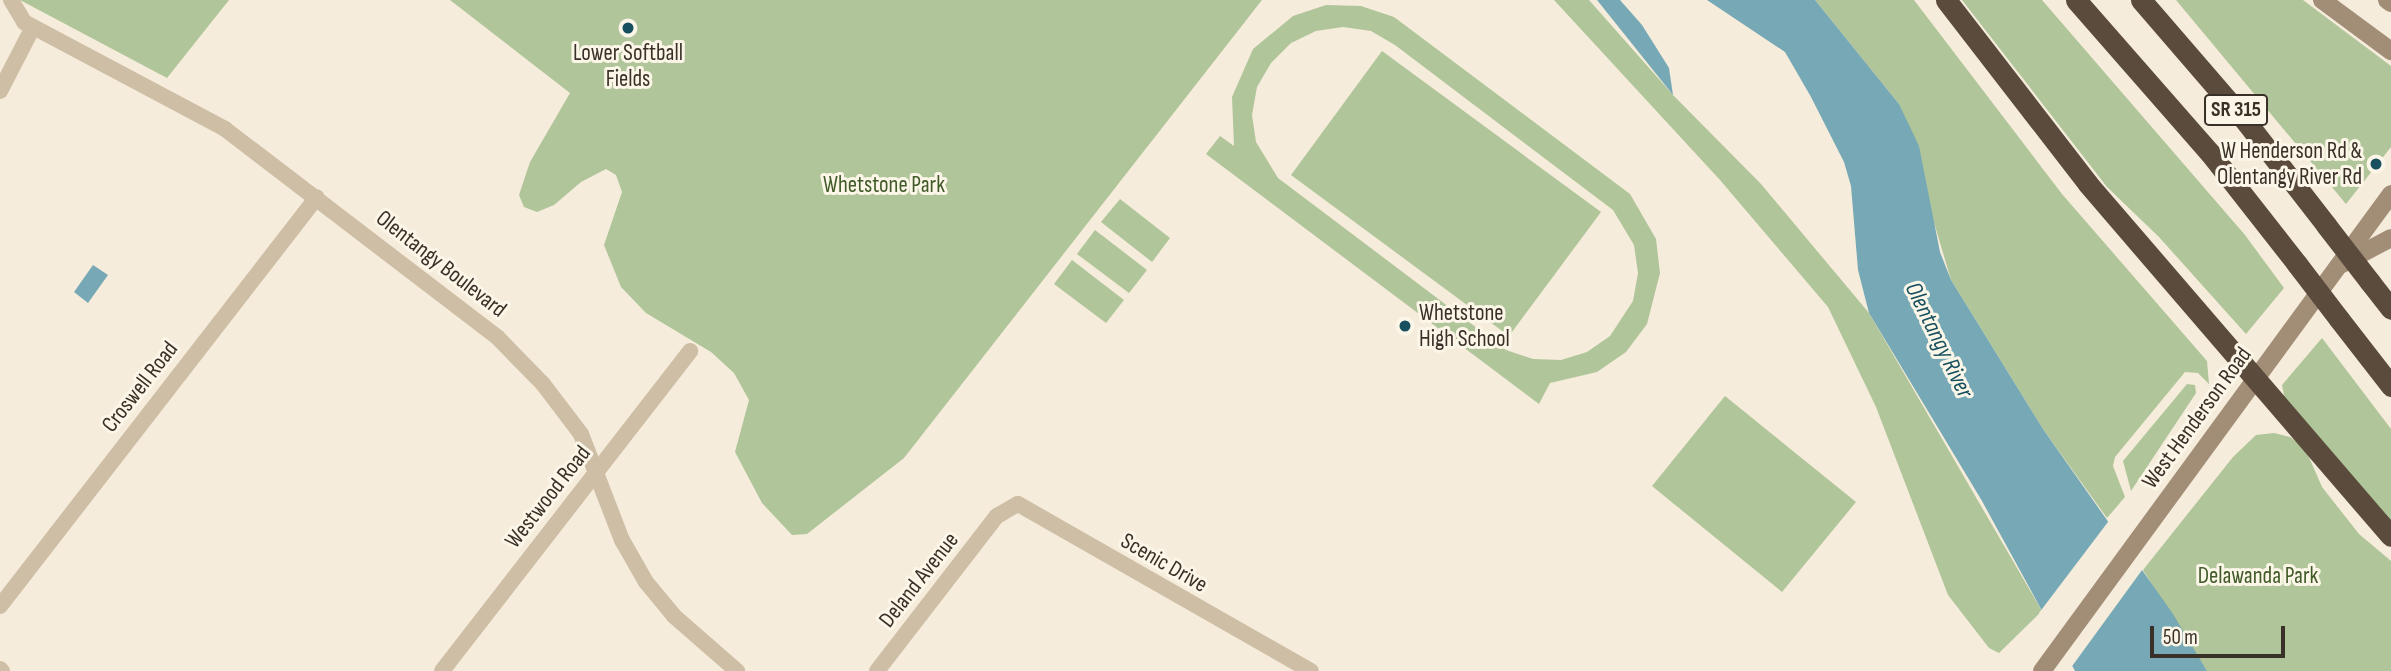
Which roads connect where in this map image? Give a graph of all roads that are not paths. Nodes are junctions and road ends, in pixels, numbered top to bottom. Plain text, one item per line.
1 (11, 0) edge
2 (1946, 0) edge
3 (2076, 0) edge
4 (2141, 0) edge
5 (2322, 0) edge
6 (33, 27) junction
7 (2391, 51) edge
8 (0, 92) edge
9 (2391, 194) edge
10 (317, 197) junction
11 (2391, 238) edge
12 (2339, 266) junction
13 (2391, 309) edge
14 (690, 351) dead end
15 (2255, 381) junction
16 (2391, 386) edge
17 (596, 472) junction
18 (997, 516) joint
19 (2391, 536) edge
20 (0, 606) edge
21 (442, 671) edge
22 (737, 671) edge
23 (877, 671) edge
24 (1311, 671) edge
25 (2042, 671) edge

1 - 6 street, Olentangy Boulevard
2 - 15 highway
3 - 16 highway, SR 315, bridge
4 - 13 highway, SR 315, bridge
5 - 7 main road
6 - 8 street
6 - 10 street, Olentangy Boulevard
9 - 12 main road, West Henderson Road
10 - 17 street, Olentangy Boulevard
10 - 20 street, Croswell Road
11 - 12 main road
12 - 15 main road, West Henderson Road
14 - 17 street, Westwood Road
15 - 19 highway
15 - 25 main road, West Henderson Road
17 - 21 street, Westwood Road
17 - 22 street, Olentangy Boulevard
18 - 23 street, Deland Avenue
18 - 24 street, Scenic Drive

